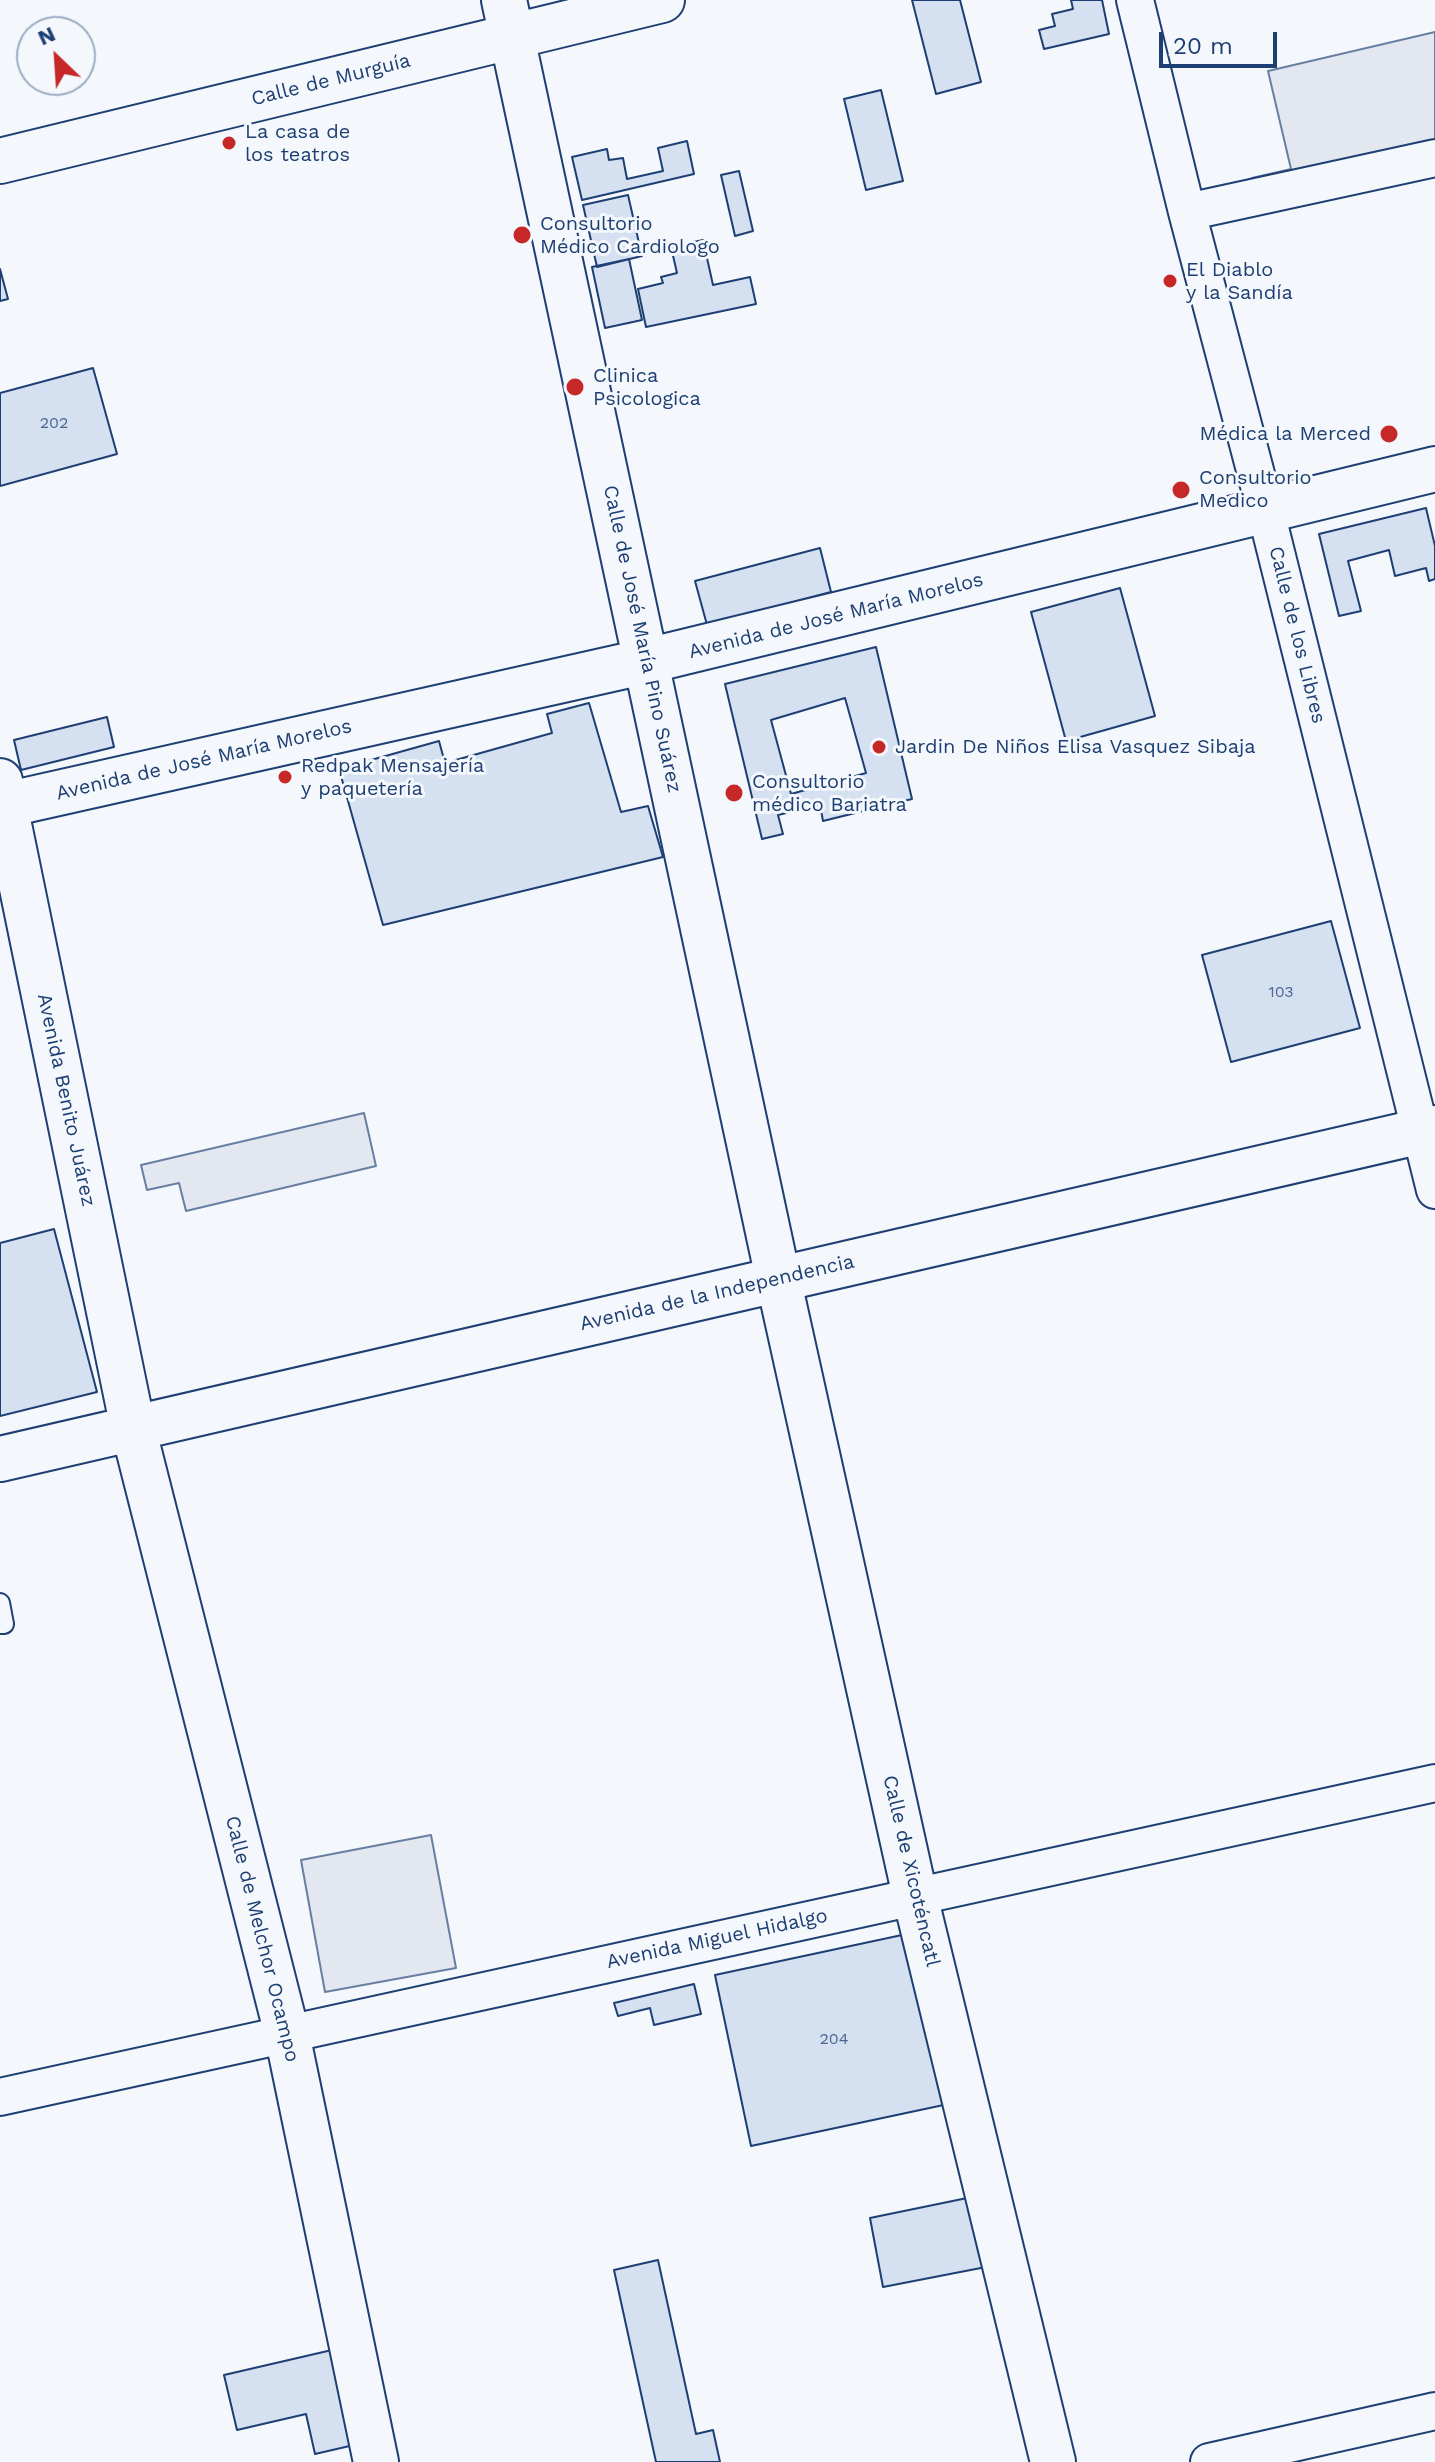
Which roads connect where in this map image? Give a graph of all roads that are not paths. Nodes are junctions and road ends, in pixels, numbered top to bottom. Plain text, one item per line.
1 (662, 0) edge
2 (1135, 0) edge
3 (508, 18) edge
4 (1435, 158) edge
5 (0, 161) edge
6 (1187, 212) junction
7 (1435, 469) edge
8 (1266, 512) junction
9 (647, 661) junction
10 (2, 797) edge
11 (1429, 1129) edge
12 (1435, 1190) edge
13 (778, 1278) junction
14 (132, 1424) junction
15 (0, 1459) edge
16 (0, 1603) edge
17 (0, 1624) edge
18 (1435, 1783) edge
19 (915, 1896) junction
20 (287, 2034) junction
21 (0, 2097) edge
22 (1435, 2411) edge
23 (376, 2462) edge
24 (1053, 2462) edge
25 (1209, 2462) edge

1 - 3 main road, Calle de Murguía
2 - 6 street, Calle de los Libres
3 - 5 main road, Calle de Murguía
3 - 9 main road, Calle de José María Pino Suárez
4 - 6 street
6 - 8 street, Calle de los Libres
7 - 8 main road, Avenida de José María Morelos
8 - 9 main road, Avenida de José María Morelos
8 - 11 street, Calle de los Libres
9 - 10 main road, Avenida de José María Morelos
9 - 13 main road, Calle de José María Pino Suárez
10 - 14 main road, Avenida Benito Juárez
11 - 12 street, Calle de los Libres
11 - 13 main road, Avenida de la Independencia
13 - 14 main road, Avenida de la Independencia
13 - 19 main road, Calle de Xicoténcatl
14 - 15 main road, Avenida de la Independencia
14 - 20 main road, Calle de Melchor Ocampo
16 - 17 lane
18 - 19 street, Avenida Miguel Hidalgo
19 - 20 street, Avenida Miguel Hidalgo
19 - 24 main road, Calle de Xicoténcatl
20 - 21 street, Avenida Miguel Hidalgo
20 - 23 main road, Calle de Melchor Ocampo
22 - 25 street

